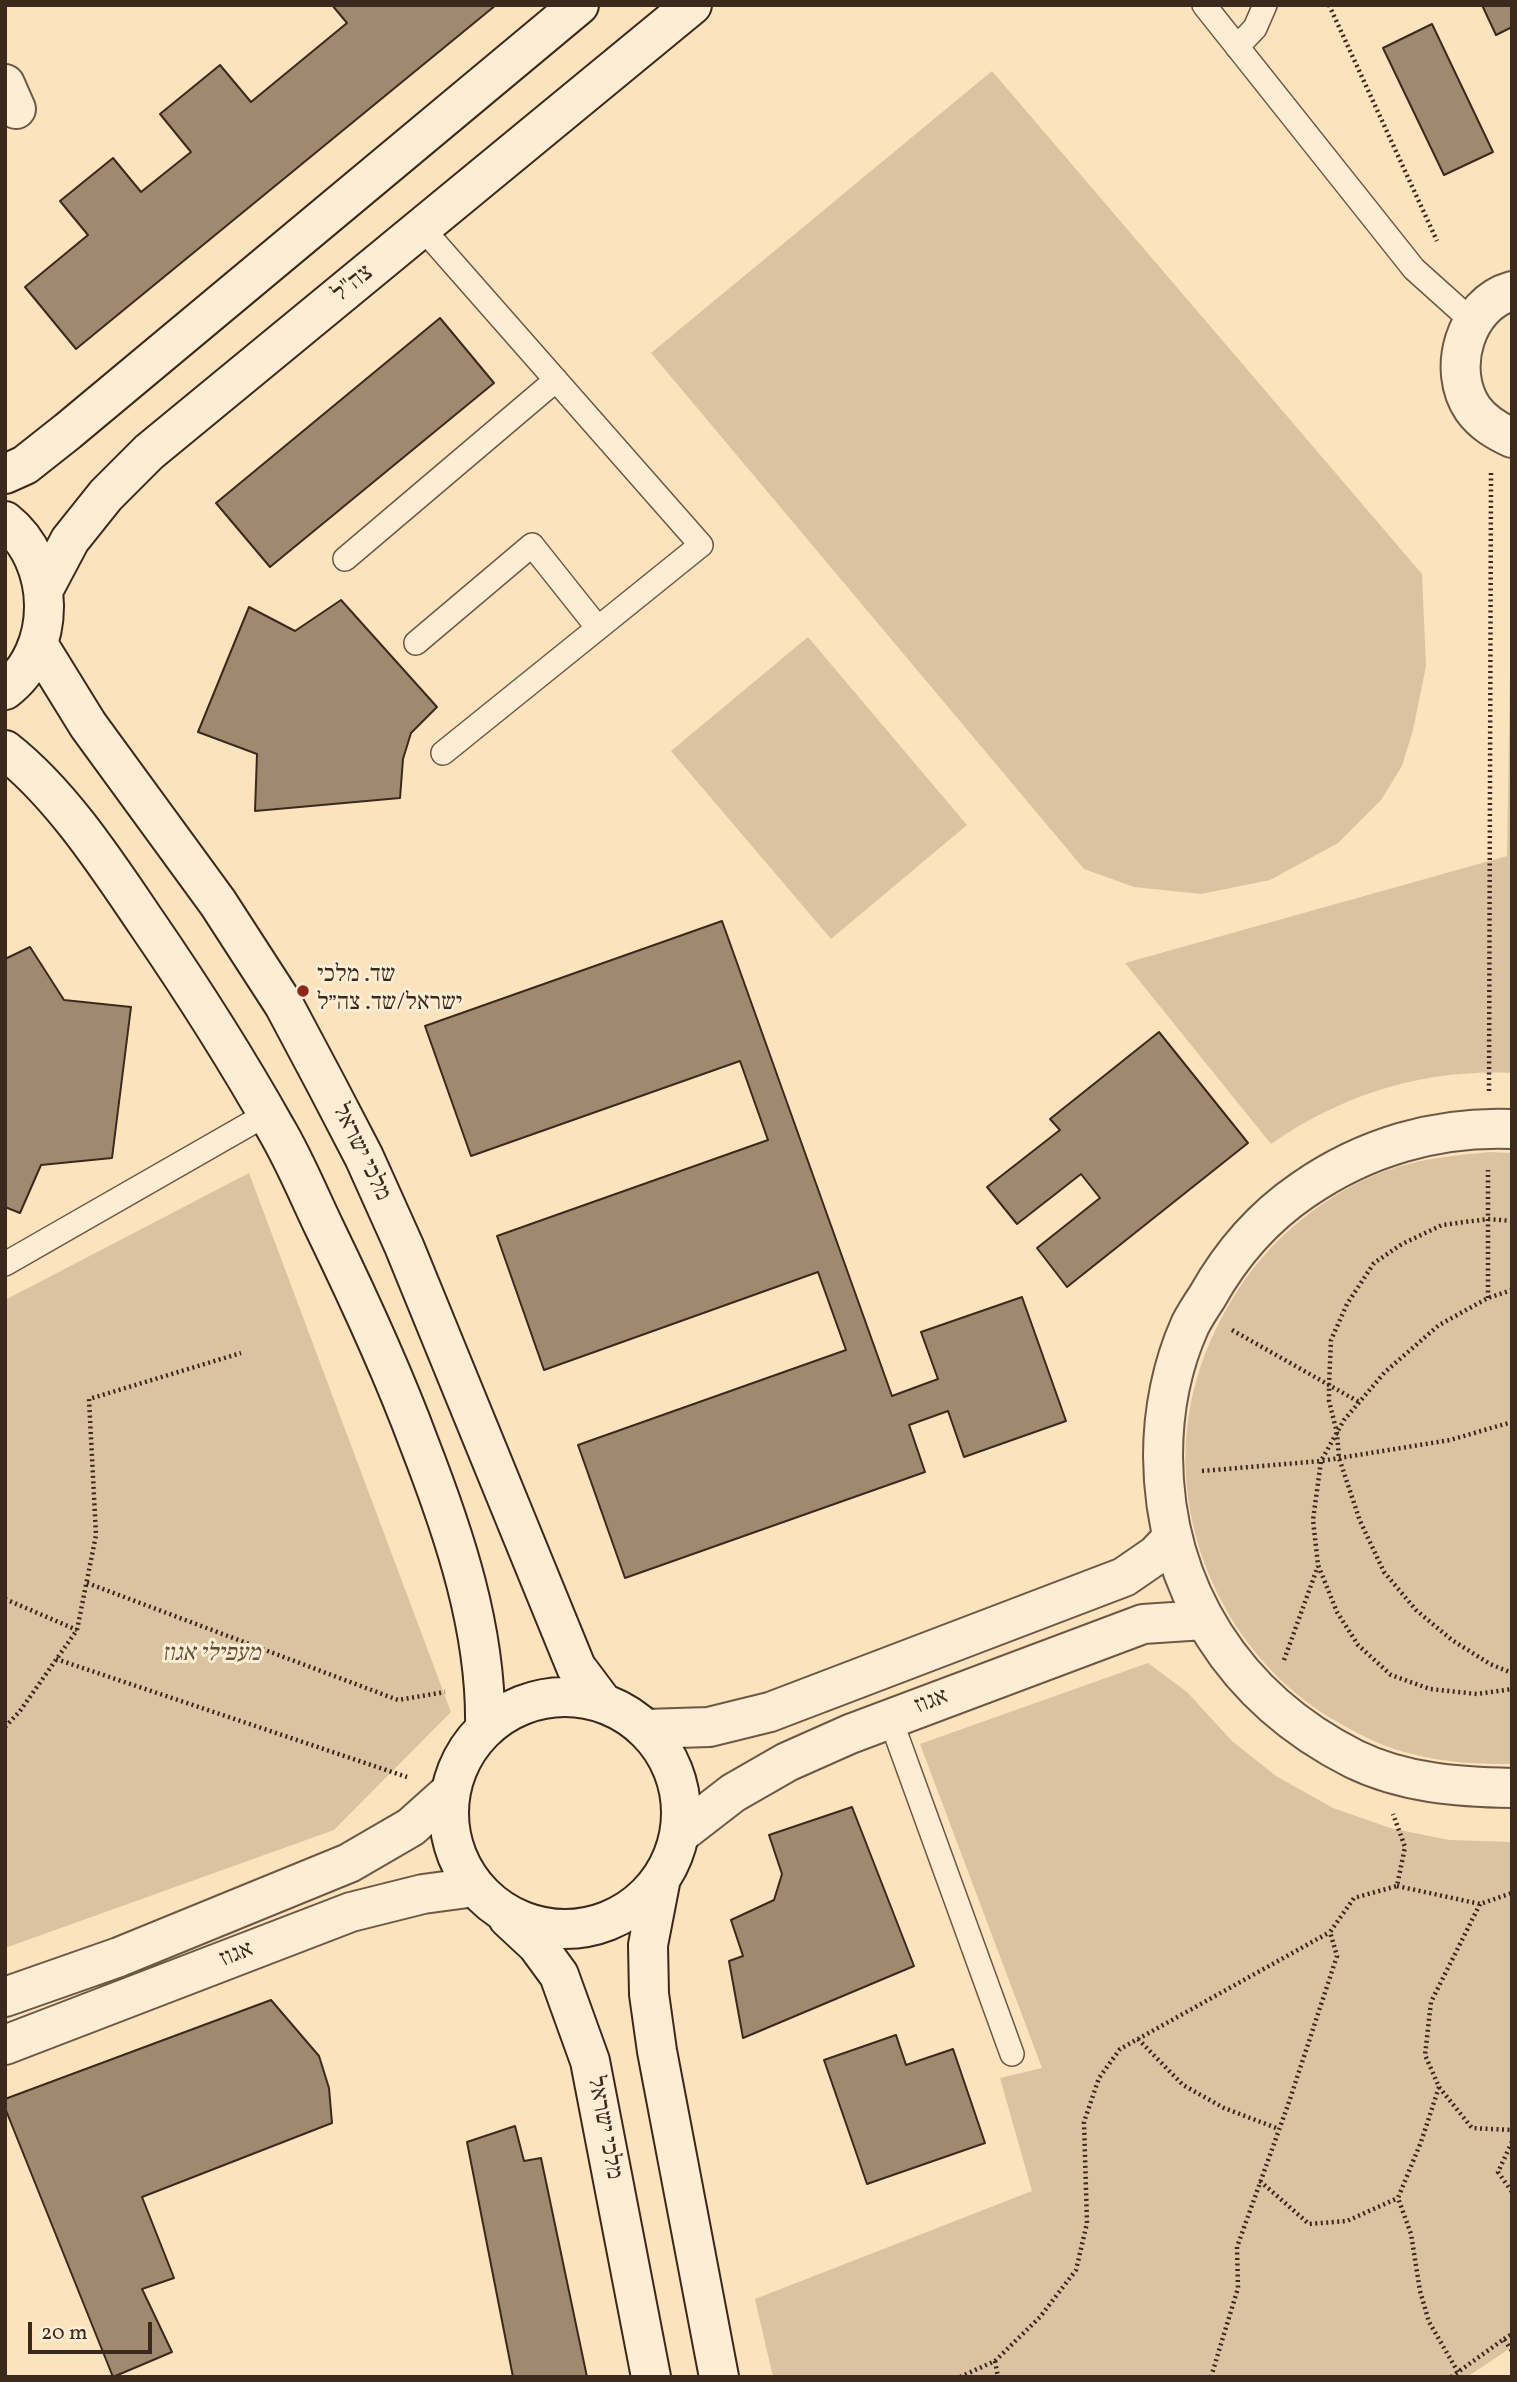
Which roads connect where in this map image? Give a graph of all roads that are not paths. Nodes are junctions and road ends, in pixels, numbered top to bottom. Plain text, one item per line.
1 (579, 5) edge
2 (692, 5) edge
3 (1205, 5) edge
4 (1265, 5) edge
5 (1237, 47) junction
6 (423, 229) junction
7 (1512, 291) edge
8 (1474, 322) junction
9 (556, 380) junction
10 (1501, 433) edge
11 (5, 474) edge
12 (5, 521) edge
13 (345, 559) dead end
14 (44, 589) junction
15 (598, 628) junction
16 (416, 643) dead end
17 (38, 644) junction
18 (5, 690) edge
19 (5, 750) edge
20 (443, 753) dead end
21 (267, 1114) junction
22 (1500, 1129) edge
23 (5, 1264) edge
24 (1172, 1538) junction
25 (1204, 1620) junction
26 (603, 1703) junction
27 (890, 1718) junction
28 (485, 1728) junction
29 (645, 1729) junction
30 (1512, 1788) edge
31 (450, 1792) junction
32 (680, 1834) junction
33 (661, 1878) junction
34 (485, 1897) junction
35 (5, 1997) edge
36 (5, 2045) edge
37 (1012, 2054) dead end
38 (651, 2377) edge
39 (719, 2377) edge

1 - 11 street
2 - 6 street, צה"ל
3 - 5 lane
4 - 5 lane
5 - 8 lane
6 - 9 lane
6 - 14 street, צה"ל
7 - 8 street
8 - 10 street
9 - 13 lane
9 - 15 lane
12 - 14 street
14 - 17 street
15 - 16 lane
15 - 20 lane
17 - 18 street
17 - 26 street, מלכי ישראל
19 - 21 street
21 - 23 lane
21 - 28 street
22 - 24 street
24 - 25 street
24 - 29 street, אגוז
25 - 27 street, אגוז
25 - 30 street
26 - 28 street
26 - 29 street
27 - 32 street, אגוז
27 - 37 lane
28 - 31 street
29 - 32 street
31 - 34 street
31 - 35 street, אגוז
32 - 33 street
33 - 34 street
33 - 39 street
34 - 36 street, אגוז
34 - 38 street, מלכי ישראל

